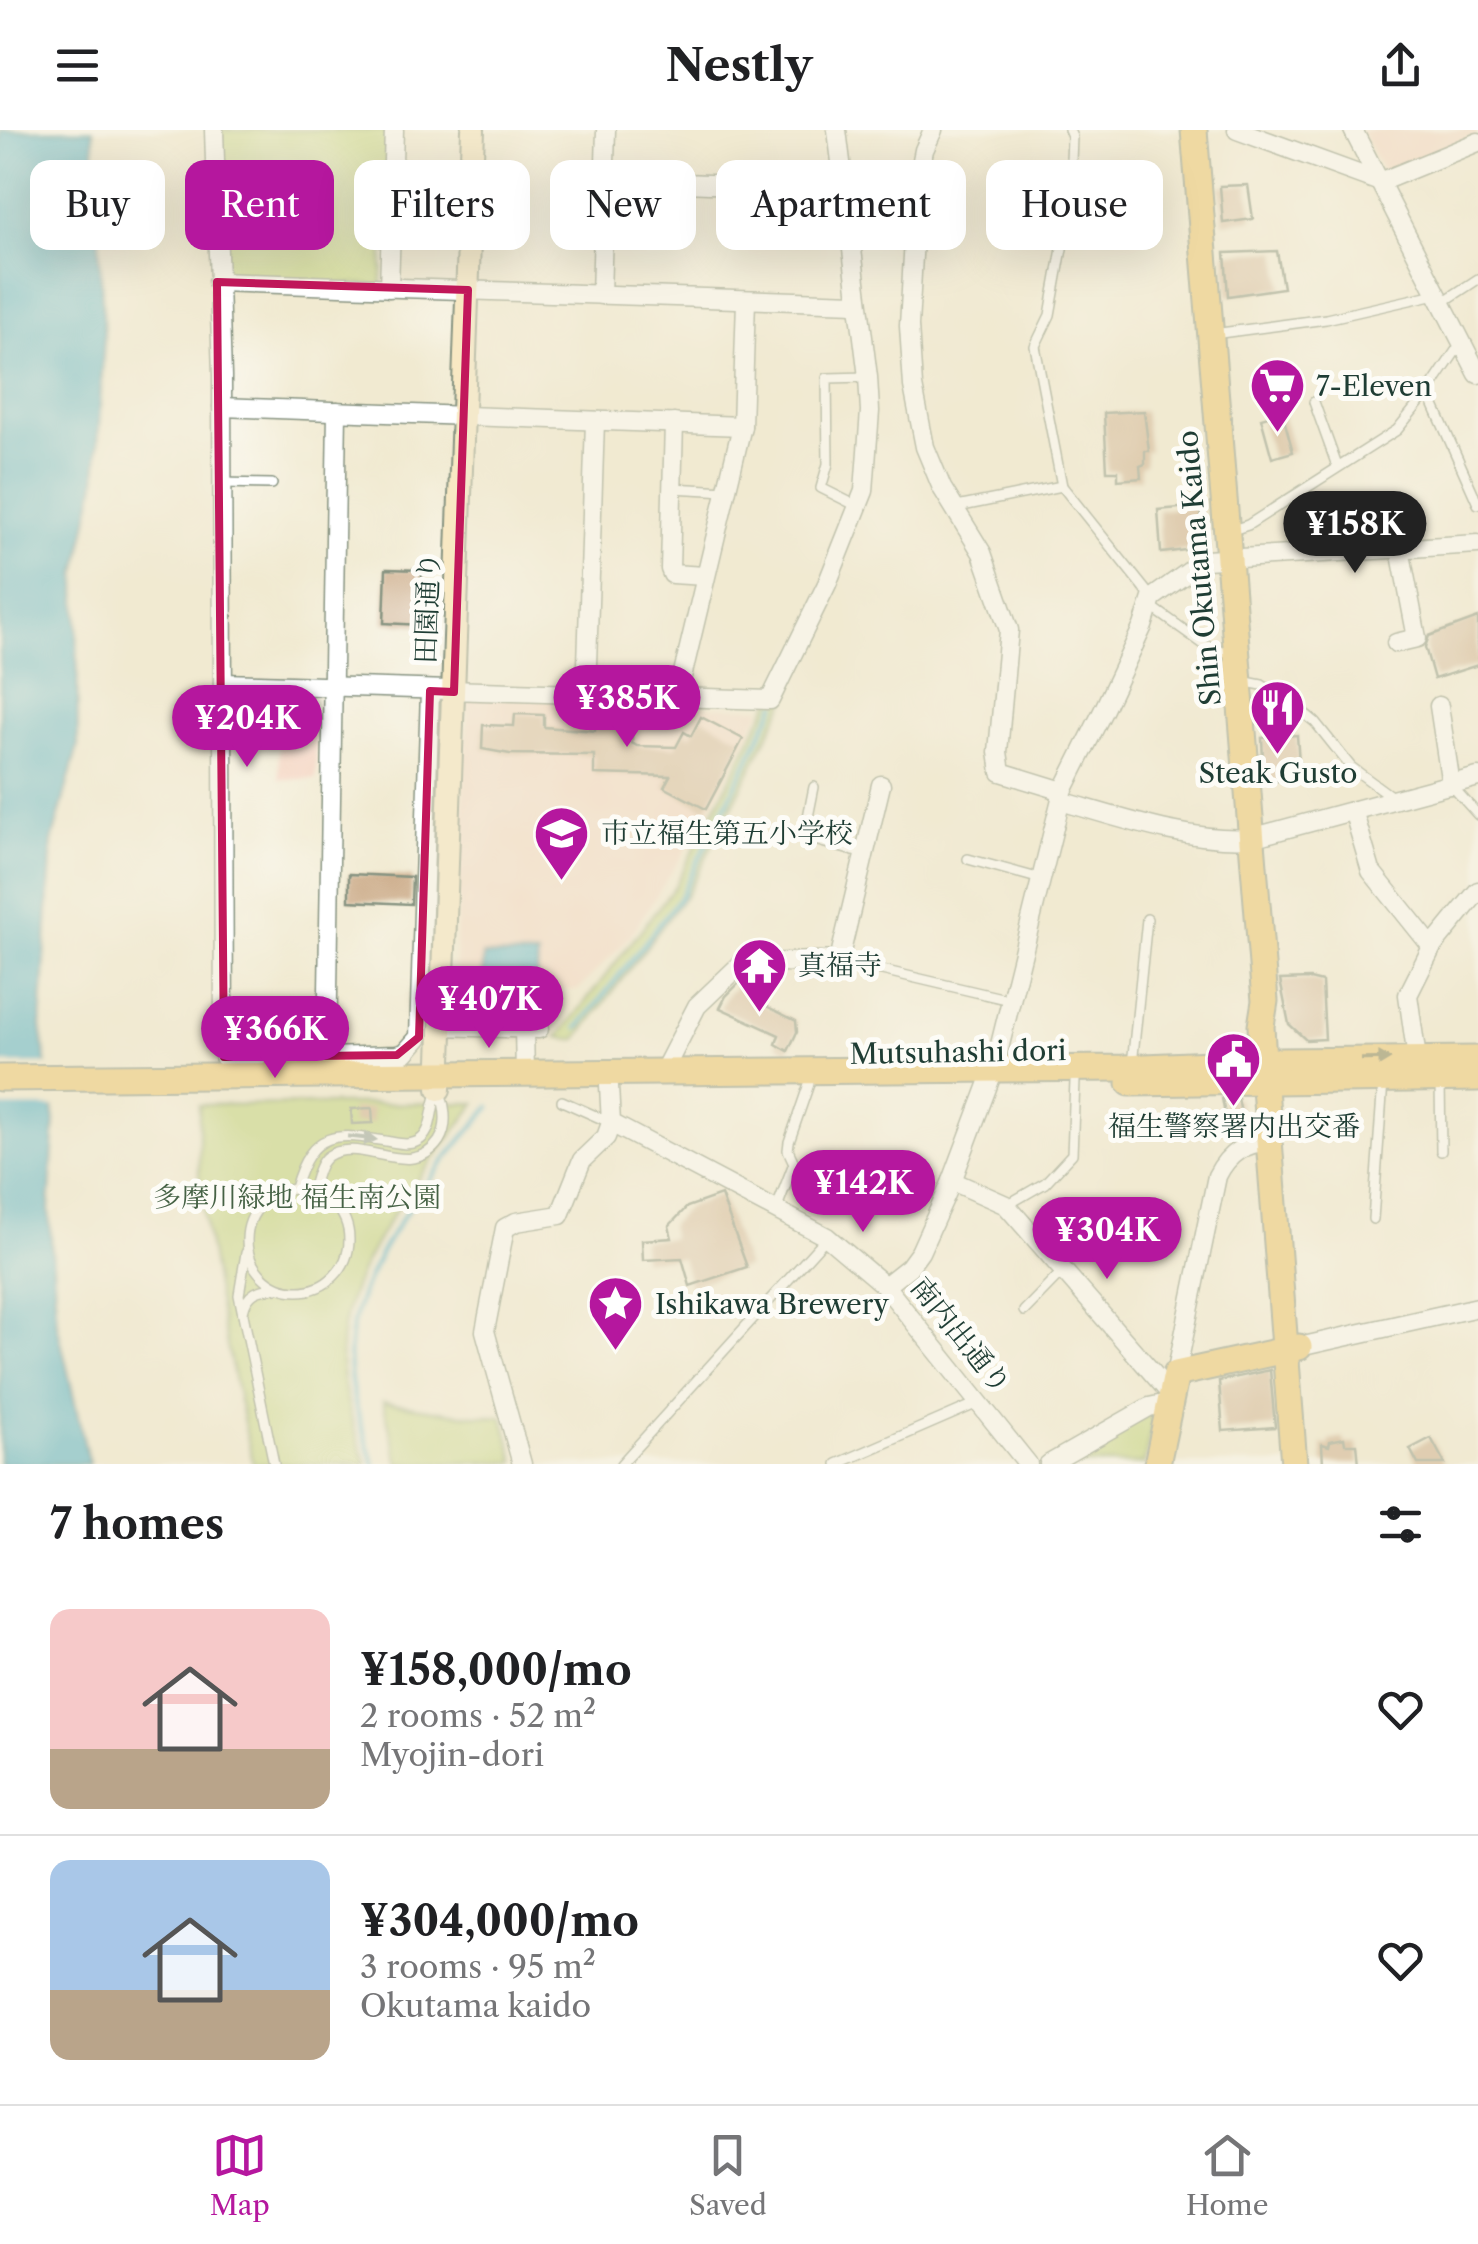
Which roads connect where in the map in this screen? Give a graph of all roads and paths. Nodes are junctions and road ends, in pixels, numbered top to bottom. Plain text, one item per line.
1 (214, 130) edge
2 (394, 130) edge
3 (473, 130) edge
4 (606, 130) edge
5 (836, 130) edge
6 (933, 130) edge
7 (1070, 130) edge
8 (1194, 130) edge
9 (1238, 130) edge
10 (1352, 130) edge
11 (1478, 142) edge
12 (605, 160) edge
13 (840, 160) edge
14 (1380, 182) junction
15 (602, 250) edge
16 (850, 250) edge
17 (1478, 278) edge
18 (218, 282) junction
19 (389, 288) junction
20 (468, 290) junction
21 (601, 295) junction
22 (1438, 299) junction
23 (746, 300) junction
24 (856, 304) junction
25 (1210, 334) junction
26 (1461, 343) junction
27 (1477, 371) edge
28 (868, 377) junction
29 (1428, 392) junction
30 (1314, 402) dead end
31 (222, 407) junction
32 (336, 411) junction
33 (464, 416) junction
34 (595, 420) junction
35 (674, 424) junction
36 (742, 426) junction
37 (1337, 466) junction
38 (223, 483) junction
39 (272, 484) dead end
40 (1062, 486) junction
41 (672, 488) junction
42 (728, 491) junction
43 (1478, 504) edge
44 (858, 507) junction
45 (952, 508) junction
46 (1226, 531) junction
47 (1478, 544) edge
48 (1400, 549) junction
49 (1228, 559) junction
50 (705, 576) junction
51 (1150, 601) junction
52 (1396, 643) dead end
53 (1237, 668) junction
54 (223, 682) junction
55 (333, 686) junction
56 (430, 691) junction
57 (454, 692) junction
58 (586, 695) junction
59 (677, 698) junction
60 (1439, 706) dead end
61 (1478, 777) edge
62 (1450, 784) junction
63 (881, 786) dead end
64 (814, 788) dead end
65 (1062, 796) junction
66 (1396, 800) junction
67 (1353, 810) junction
68 (1478, 815) edge
69 (1251, 838) junction
70 (865, 855) junction
71 (968, 858) dead end
72 (1040, 879) junction
73 (1478, 891) edge
74 (1147, 919) dead end
75 (1432, 946) junction
76 (840, 960) junction
77 (1010, 1000) junction
78 (441, 1026) junction
79 (326, 1056) junction
80 (1417, 1058) junction
81 (1478, 1059) edge
82 (1271, 1071) junction
83 (663, 1072) junction
84 (525, 1074) junction
85 (992, 1075) junction
86 (1131, 1075) junction
87 (0, 1078) edge
88 (1478, 1078) edge
89 (1383, 1079) junction
90 (1440, 1079) junction
91 (1075, 1081) junction
92 (440, 1082) junction
93 (809, 1084) junction
94 (187, 1085) junction
95 (609, 1086) junction
96 (0, 1092) edge
97 (562, 1100) dead end
98 (612, 1123) junction
99 (1271, 1140) junction
100 (1441, 1151) dead end
101 (952, 1182) junction
102 (295, 1188) junction
103 (312, 1190) junction
104 (1006, 1205) junction
105 (776, 1210) junction
106 (1373, 1219) dead end
107 (827, 1238) junction
108 (246, 1250) junction
109 (1065, 1269) junction
110 (885, 1286) junction
111 (278, 1288) junction
112 (1478, 1307) edge
113 (1024, 1311) dead end
114 (243, 1315) junction
115 (1291, 1348) junction
116 (1172, 1390) junction
117 (980, 1402) junction
118 (274, 1464) edge
119 (522, 1464) edge
120 (621, 1464) edge
121 (837, 1464) edge
122 (1028, 1464) edge
123 (1049, 1464) edge
124 (1157, 1464) edge
125 (1294, 1464) edge
126 (1309, 1464) edge

1 - 18 street
2 - 19 street
3 - 20 street, 田園通り
4 - 12 street
5 - 13 street
6 - 45 street
7 - 40 lane
8 - 25 main road, Shin Okutama Kaido
9 - 14 street
10 - 14 street
11 - 14 street
14 - 22 street
15 - 21 street
16 - 24 street
17 - 22 lane
18 - 19 street
18 - 31 street
19 - 20 street
20 - 21 street
20 - 33 street, 田園通り
21 - 23 street
22 - 25 lane
22 - 26 street
23 - 24 street
23 - 36 street
24 - 28 street
25 - 46 main road, Shin Okutama Kaido
26 - 27 street
26 - 29 lane
28 - 44 street
28 - 44 lane
29 - 37 lane
29 - 43 lane
30 - 37 lane
31 - 32 street
31 - 38 street
32 - 33 street
32 - 55 street
33 - 34 street
33 - 57 street, 田園通り
34 - 35 street
34 - 58 street
35 - 36 street
35 - 41 street
36 - 42 street
37 - 46 lane
38 - 39 lane
38 - 54 street
40 - 45 lane
40 - 51 lane
41 - 42 lane
41 - 50 street
42 - 50 street
44 - 59 street
45 - 65 street
46 - 49 main road, Shin Okutama Kaido
47 - 48 street
48 - 49 street
48 - 52 street
49 - 51 street
49 - 53 main road, Shin Okutama Kaido
50 - 59 street
51 - 53 lane
51 - 65 street
53 - 66 lane
53 - 69 main road, Shin Okutama Kaido
54 - 55 street
54 - 79 street
55 - 56 street
55 - 79 street
56 - 57 street
56 - 79 street
57 - 58 street
57 - 78 street, 田園通り
58 - 59 street
60 - 62 street
61 - 62 street
62 - 66 street
62 - 68 lane
63 - 70 street
64 - 70 lane
65 - 69 street
65 - 72 street
66 - 67 street
67 - 69 street
67 - 75 street
69 - 82 main road, Shin Okutama Kaido
70 - 76 street
71 - 72 lane
72 - 77 street
73 - 75 street
74 - 86 lane
75 - 80 street
76 - 77 lane
76 - 83 street
77 - 85 street
78 - 84 street
78 - 92 street, 田園通り
80 - 81 main road, Mutsuhashi dori
82 -> 80 main road, Mutsuhashi dori
82 - 86 main road, Mutsuhashi dori
82 - 89 main road, Mutsuhashi dori
82 - 99 main road, Shin Okutama Kaido
82 - 115 main road, Shin Okutama Kaido
83 - 84 main road, Mutsuhashi dori
83 - 85 main road, Mutsuhashi dori
84 - 92 main road, Mutsuhashi dori
85 - 86 main road, Mutsuhashi dori
85 - 91 main road, Mutsuhashi dori
85 - 93 main road, Mutsuhashi dori
85 - 101 street
86 - 91 main road, Mutsuhashi dori
87 - 94 main road
88 - 90 main road, Mutsuhashi dori
89 - 90 main road, Mutsuhashi dori
89 - 106 lane
90 - 100 lane
91 - 104 lane
92 - 94 main road
92 - 95 main road, Mutsuhashi dori
102 -> 92 lane
92 - 103 lane
93 - 95 main road, Mutsuhashi dori
93 - 105 lane
94 - 96 main road
95 - 98 street
97 - 98 lane
98 - 105 street, 南内出通り
98 - 119 street
99 - 115 main road, Shin Okutama Kaido
99 - 116 street
101 - 104 street
101 - 110 street
102 - 103 lane
102 - 108 lane
103 - 111 lane
104 - 109 street
105 - 107 street, 南内出通り
107 - 110 street, 南内出通り
107 - 120 lane
108 - 111 lane
108 - 114 lane
109 - 113 lane
109 - 116 street
110 - 117 street, 南内出通り
111 - 114 lane
112 - 115 street
114 - 118 lane
115 - 116 main road
115 - 125 main road, Shin Okutama Kaido
115 - 126 main road, Shin Okutama Kaido
116 - 123 street
116 - 124 main road
117 - 121 lane
117 - 122 street, 南内出通り

